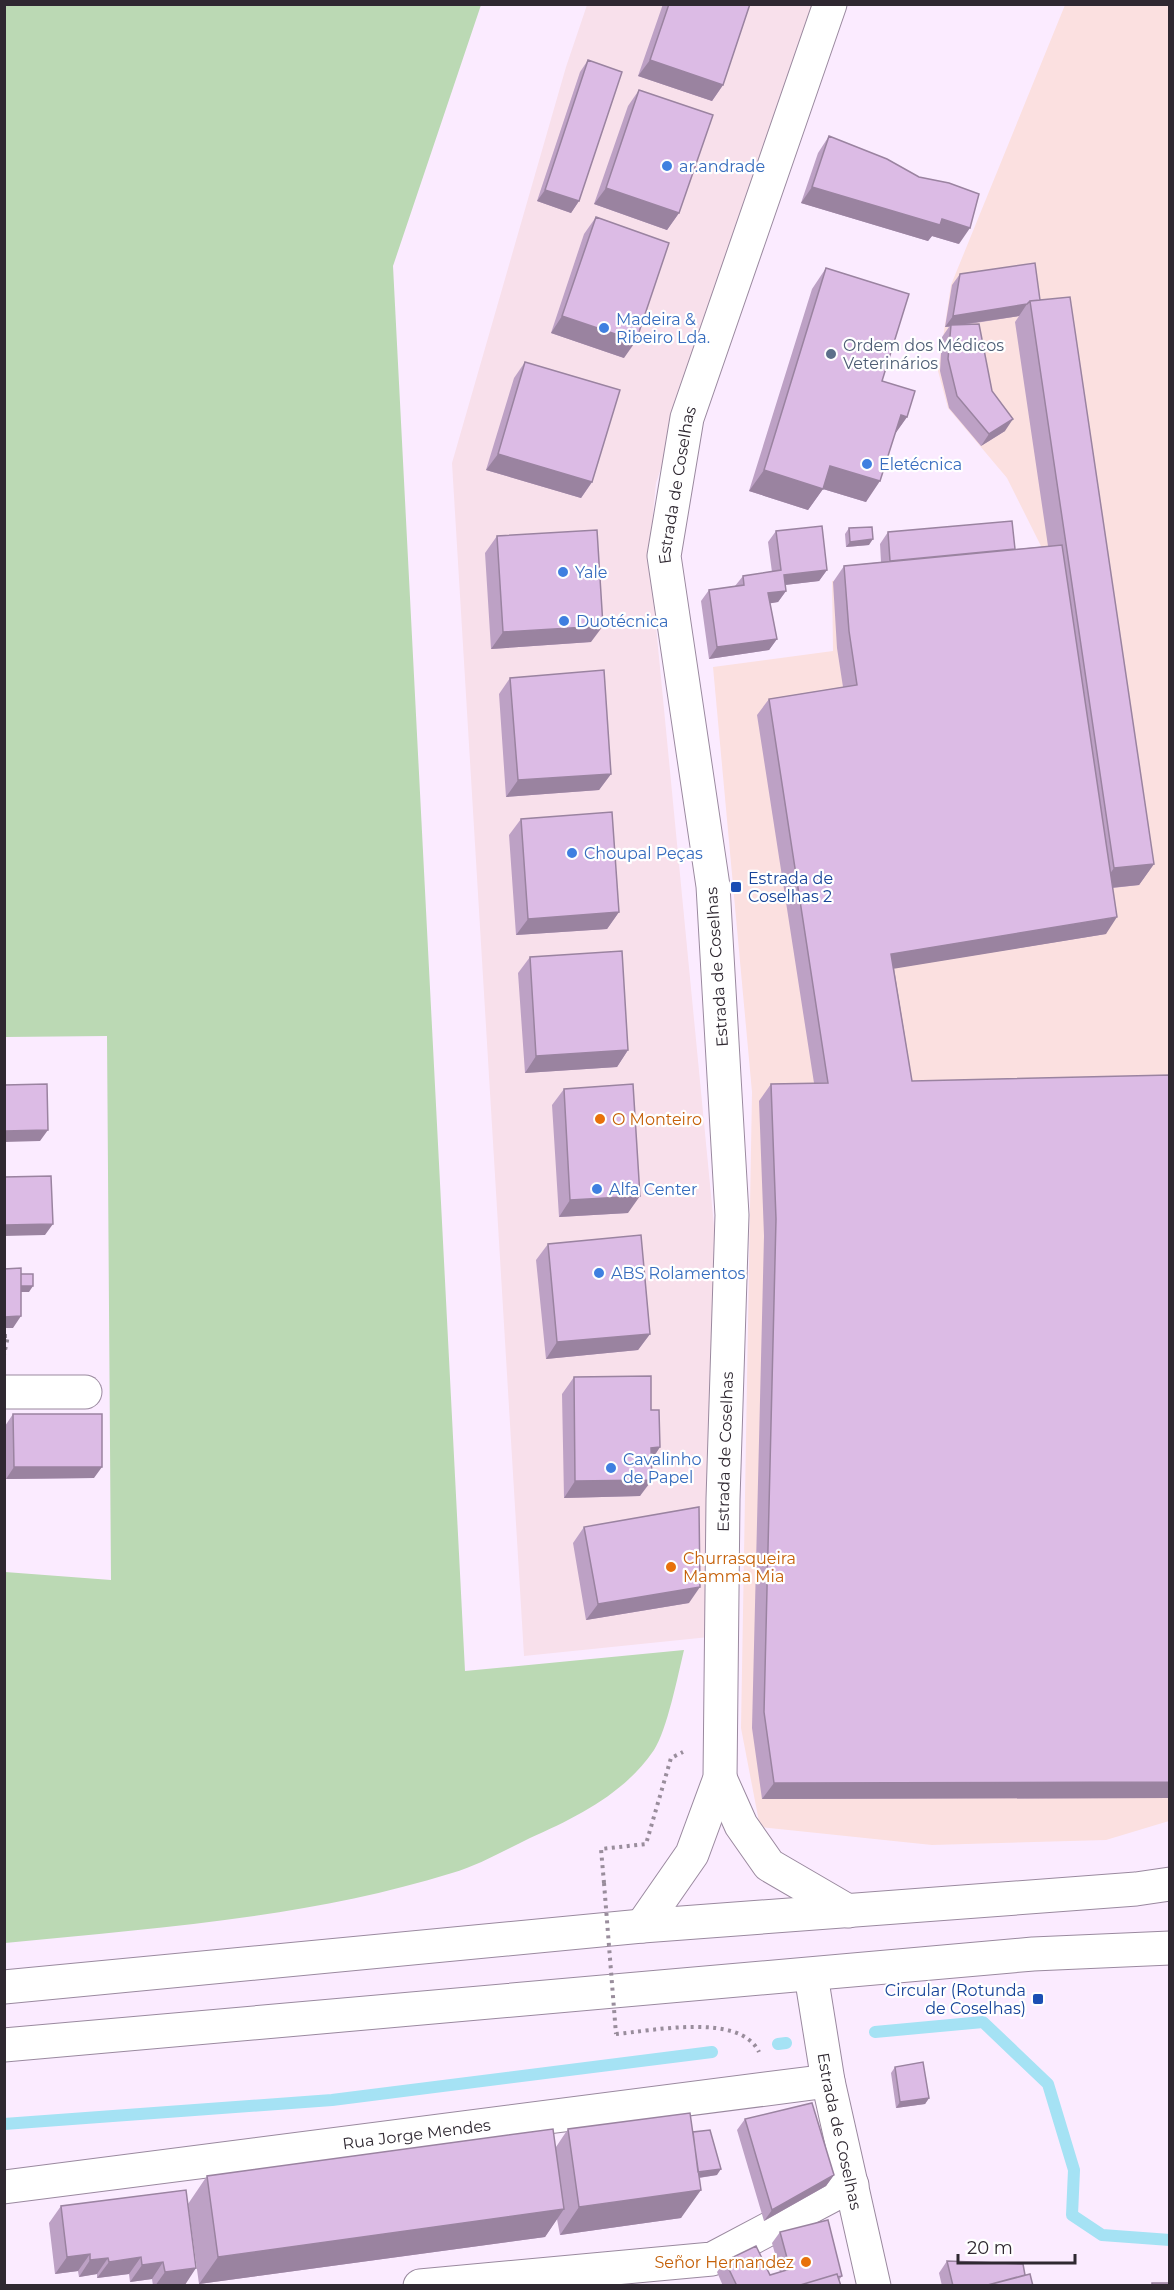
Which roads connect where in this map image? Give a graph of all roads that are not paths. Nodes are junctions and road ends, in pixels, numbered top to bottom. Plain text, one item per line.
1 (830, 4) edge
2 (4, 1392) edge
3 (85, 1392) dead end
4 (720, 1778) junction
5 (1170, 1884) edge
6 (848, 1911) junction
7 (642, 1926) junction
8 (1170, 1948) edge
9 (811, 1975) junction
10 (4, 1987) edge
11 (4, 2044) edge
12 (828, 2081) junction
13 (852, 2185) junction
14 (4, 2187) edge
15 (420, 2286) edge
16 (874, 2286) edge

1 - 4 street, Estrada de Coselhas
2 - 3 street
4 - 6 street, Estrada de Coselhas
4 - 7 street, Estrada de Coselhas
5 - 6 street
6 - 7 street
7 - 10 street
8 - 9 street
9 - 11 street
9 - 12 street, Estrada de Coselhas
12 - 13 street, Estrada de Coselhas
12 - 14 street, Rua Jorge Mendes
13 - 15 street
13 - 16 street, Estrada de Coselhas

